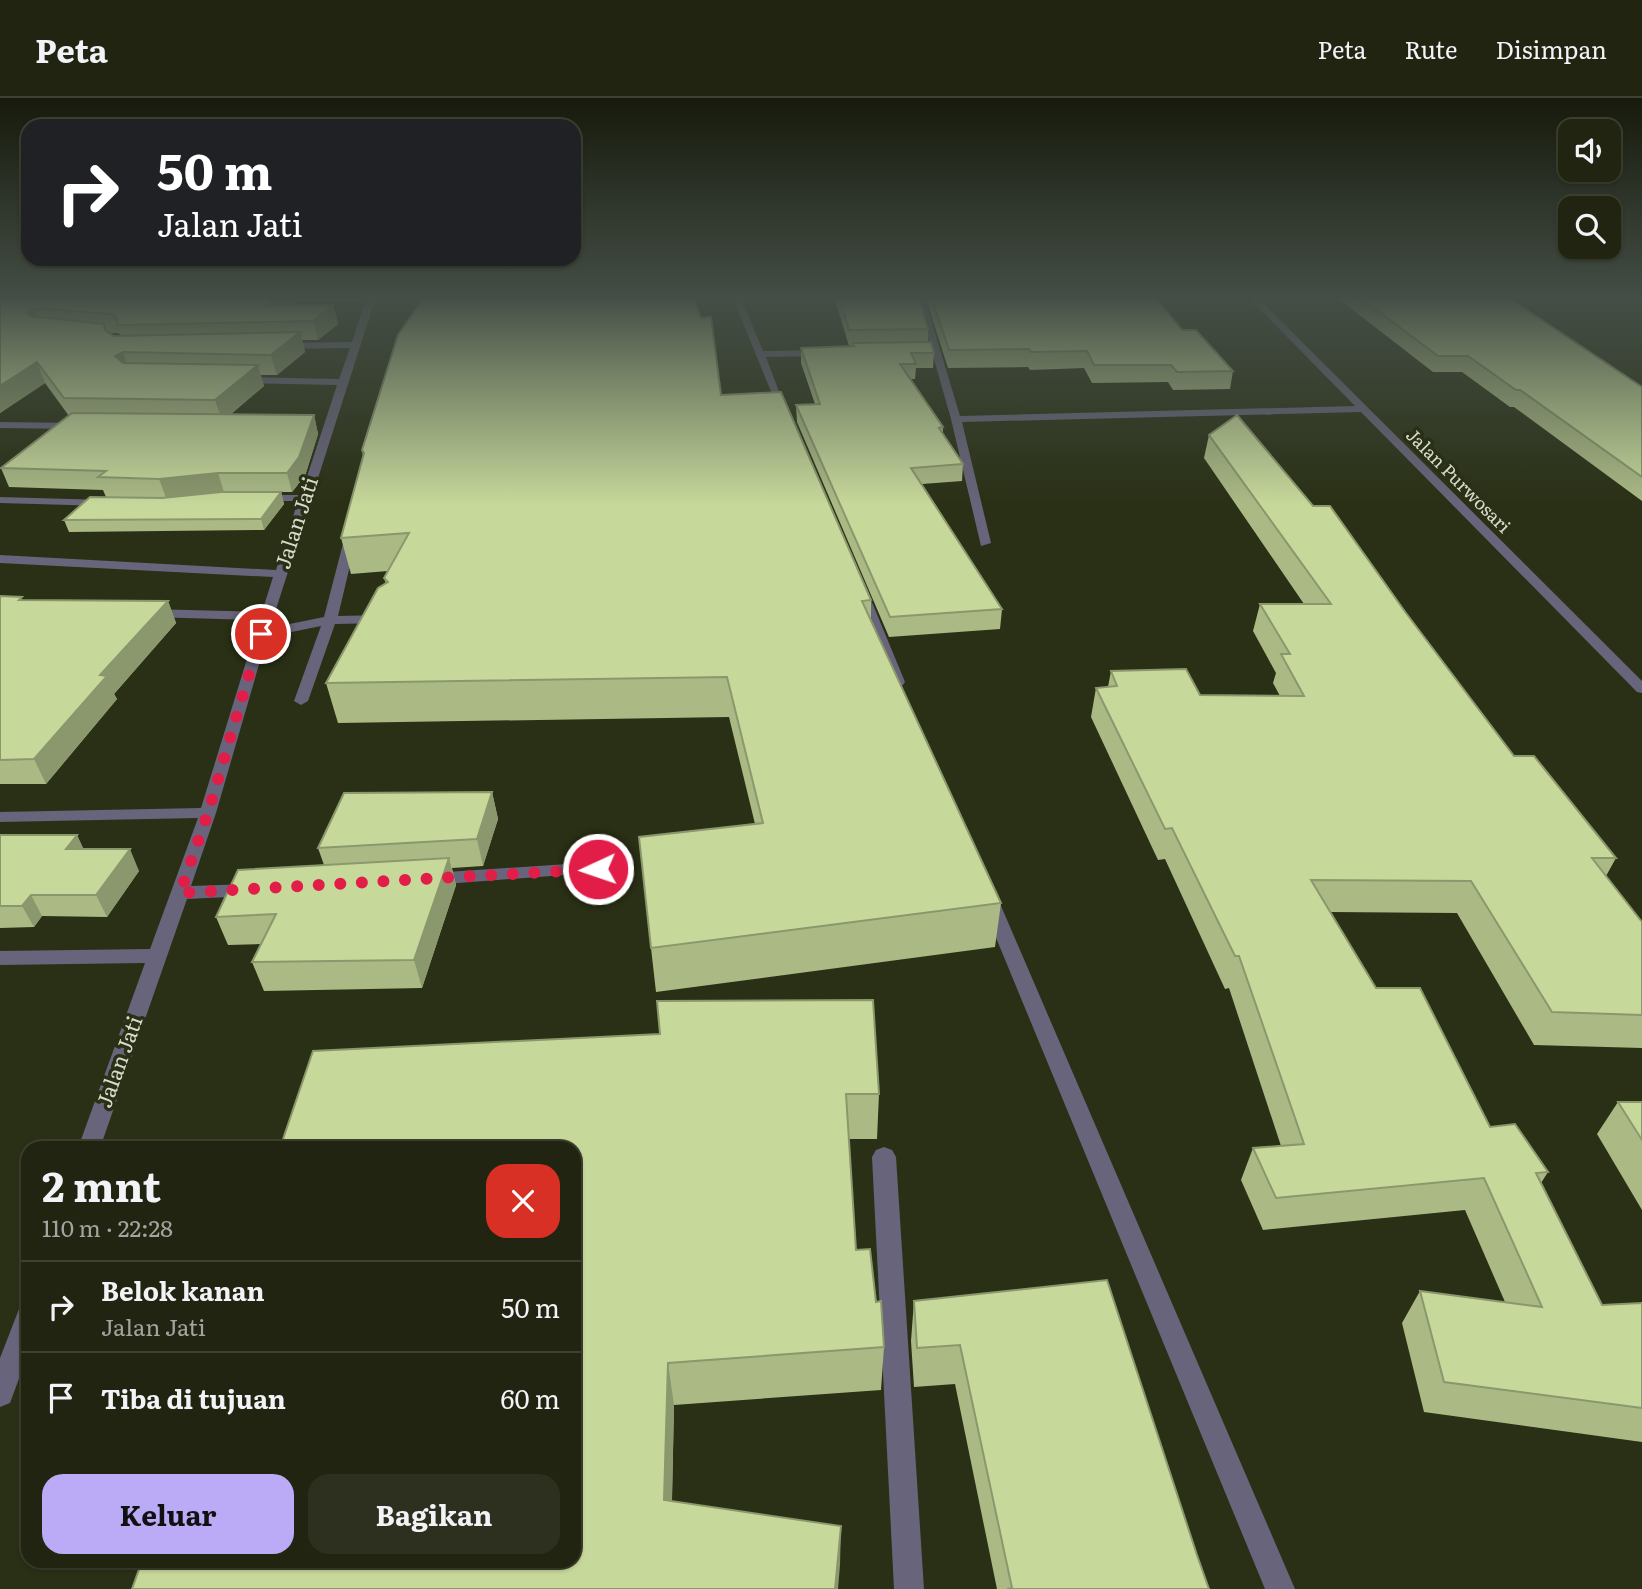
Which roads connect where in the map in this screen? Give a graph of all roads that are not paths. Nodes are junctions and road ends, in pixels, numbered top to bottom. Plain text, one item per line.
1 (347, 366) edge
2 (765, 366) edge
3 (939, 366) edge
4 (1319, 366) edge
5 (235, 380) edge
6 (341, 383) junction
7 (1361, 409) junction
8 (956, 419) junction
9 (0, 425) edge
10 (93, 427) edge
11 (792, 431) edge
12 (251, 498) edge
13 (305, 498) junction
14 (0, 500) edge
15 (125, 503) edge
16 (356, 513) edge
17 (985, 543) dead end
18 (0, 559) edge
19 (852, 572) edge
20 (281, 574) junction
21 (134, 613) edge
22 (268, 616) junction
23 (388, 619) edge
24 (330, 620) junction
25 (261, 634) junction
26 (1642, 689) edge
27 (301, 701) dead end
28 (906, 701) edge
29 (208, 813) junction
30 (0, 817) edge
31 (598, 869) dead end
32 (407, 880) edge
33 (982, 881) edge
34 (270, 888) edge
35 (180, 893) junction
36 (158, 956) junction
37 (0, 958) edge
38 (92, 1141) edge
39 (884, 1157) dead end
40 (21, 1337) edge
41 (0, 1394) edge
42 (909, 1589) edge
43 (1280, 1589) edge

1 - 6 street, Jalan Jati
2 - 11 street
3 - 8 street
4 - 7 street, Jalan Purwosari
5 - 6 street
6 - 13 street, Jalan Jati
7 - 8 street
7 - 26 street, Jalan Purwosari
8 - 17 street
9 - 10 street
12 - 13 street
13 - 20 street, Jalan Jati
14 - 15 street
16 - 24 street
18 - 20 street
19 - 28 street
20 - 22 street, Jalan Jati
21 - 22 street
22 - 25 street, Jalan Jati
23 - 24 street
24 - 25 street
24 - 27 street
25 - 29 street, Jalan Jati
29 - 30 street
29 - 35 street, Jalan Jati
31 - 32 street
33 - 43 street
34 - 35 street
35 - 36 street, Jalan Jati
36 - 37 street
36 - 38 street, Jalan Jati
39 - 42 street
40 - 41 street

